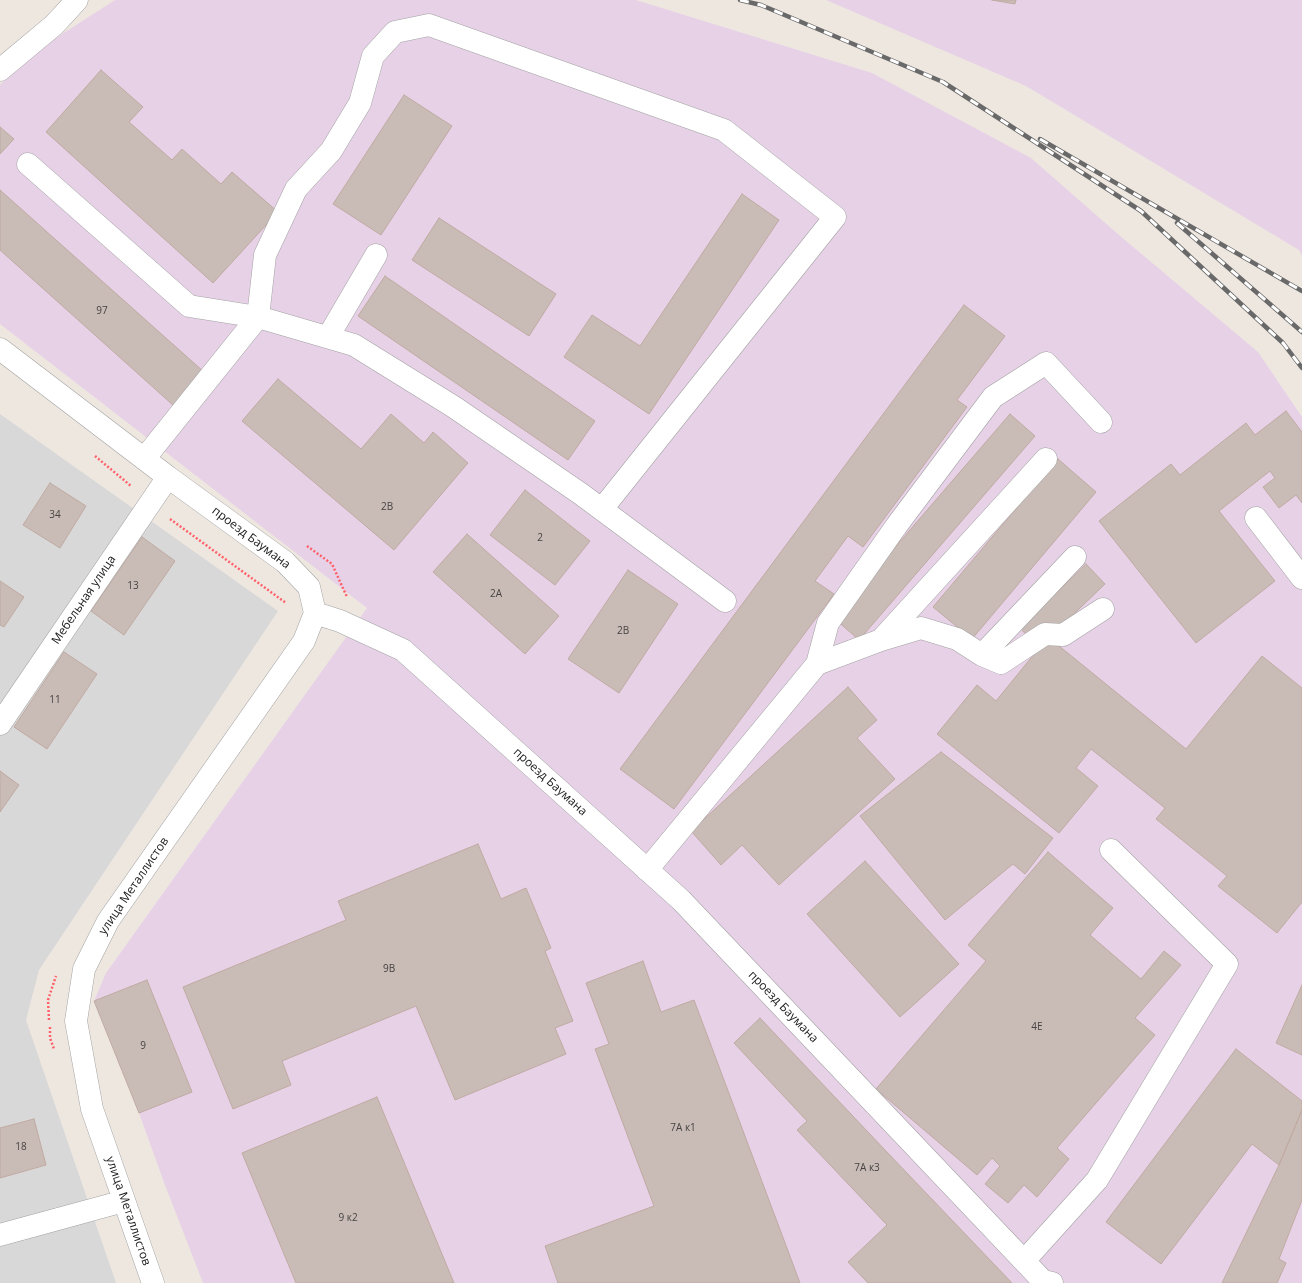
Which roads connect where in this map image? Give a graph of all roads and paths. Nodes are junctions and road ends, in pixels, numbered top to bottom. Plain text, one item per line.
1 (78, 0) edge
2 (0, 70) edge
3 (28, 164) dead end
4 (376, 255) dead end
5 (258, 317) junction
6 (328, 336) junction
7 (0, 349) edge
8 (1101, 422) dead end
9 (91, 452) dead end
10 (144, 459) junction
11 (1046, 460) dead end
12 (168, 477) junction
13 (151, 503) junction
14 (602, 509) junction
15 (1256, 518) dead end
16 (306, 546) dead end
17 (1075, 557) dead end
18 (1302, 578) edge
19 (725, 601) dead end
20 (289, 604) dead end
21 (1104, 608) dead end
22 (315, 613) junction
23 (340, 621) junction
24 (881, 640) junction
25 (982, 655) junction
26 (817, 664) junction
27 (0, 724) edge
28 (1111, 850) dead end
29 (647, 870) junction
30 (57, 973) dead end
31 (55, 1053) dead end
32 (124, 1201) junction
33 (0, 1236) edge
34 (1024, 1261) junction
35 (153, 1283) edge
36 (1052, 1283) edge

1 - 2 street
3 - 5 street
4 - 6 street
5 - 6 street
5 - 10 street
5 - 14 street
6 - 14 street
7 - 10 street, проезд Баумана
8 - 26 street
9 - 13 path
10 - 12 street, проезд Баумана
11 - 24 street
12 - 13 street, Мебельная улица
12 - 22 street, проезд Баумана
13 - 20 path
13 - 27 street, Мебельная улица
14 - 19 street
15 - 18 street
16 - 23 path
17 - 25 street
21 - 25 street
22 - 23 street, проезд Баумана
22 - 32 street, улица Металлистов
23 - 29 street, проезд Баумана
24 - 25 street
24 - 26 street
26 - 29 street
28 - 34 street
29 - 34 street, проезд Баумана
30 - 31 path
32 - 33 street
32 - 35 street, улица Металлистов
34 - 36 street, проезд Баумана

